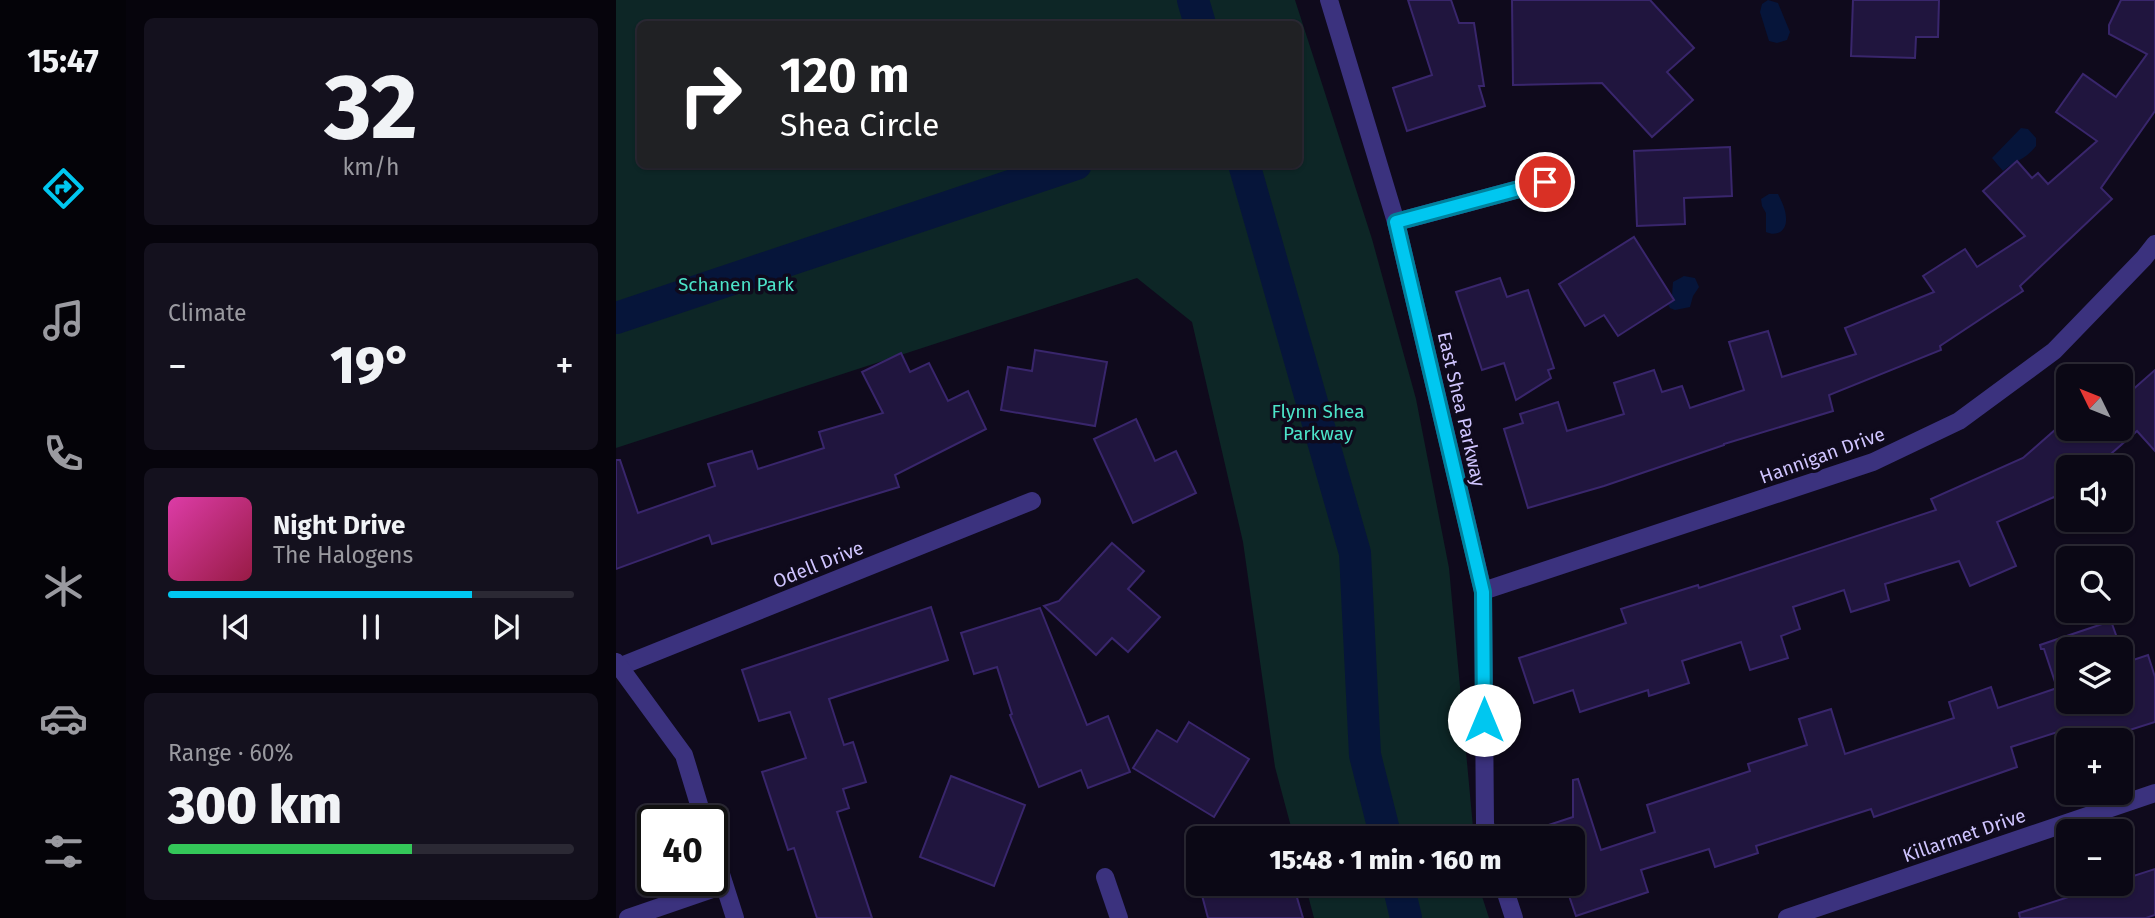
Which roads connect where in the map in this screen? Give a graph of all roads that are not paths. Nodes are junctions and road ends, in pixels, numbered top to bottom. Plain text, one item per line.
1 (1329, 0) edge
2 (1545, 182) dead end
3 (1396, 222) junction
4 (2155, 244) edge
5 (1032, 501) dead end
6 (1483, 592) junction
7 (618, 664) edge
8 (2155, 793) edge
9 (699, 805) edge
10 (1486, 826) edge
11 (1105, 877) dead end
12 (692, 896) edge
13 (728, 896) edge
14 (1507, 896) edge
15 (628, 918) edge
16 (735, 918) edge
17 (1119, 918) edge
18 (1514, 918) edge
19 (1787, 918) edge

1 - 3 street, East Shea Parkway
2 - 3 street
3 - 6 street, East Shea Parkway
4 - 6 street, Hannigan Drive
5 - 7 street, Odell Drive
6 - 10 street, East Shea Parkway
7 - 9 street
8 - 19 street, Killarmet Drive
11 - 17 street
12 - 15 street
13 - 16 street
14 - 18 street

